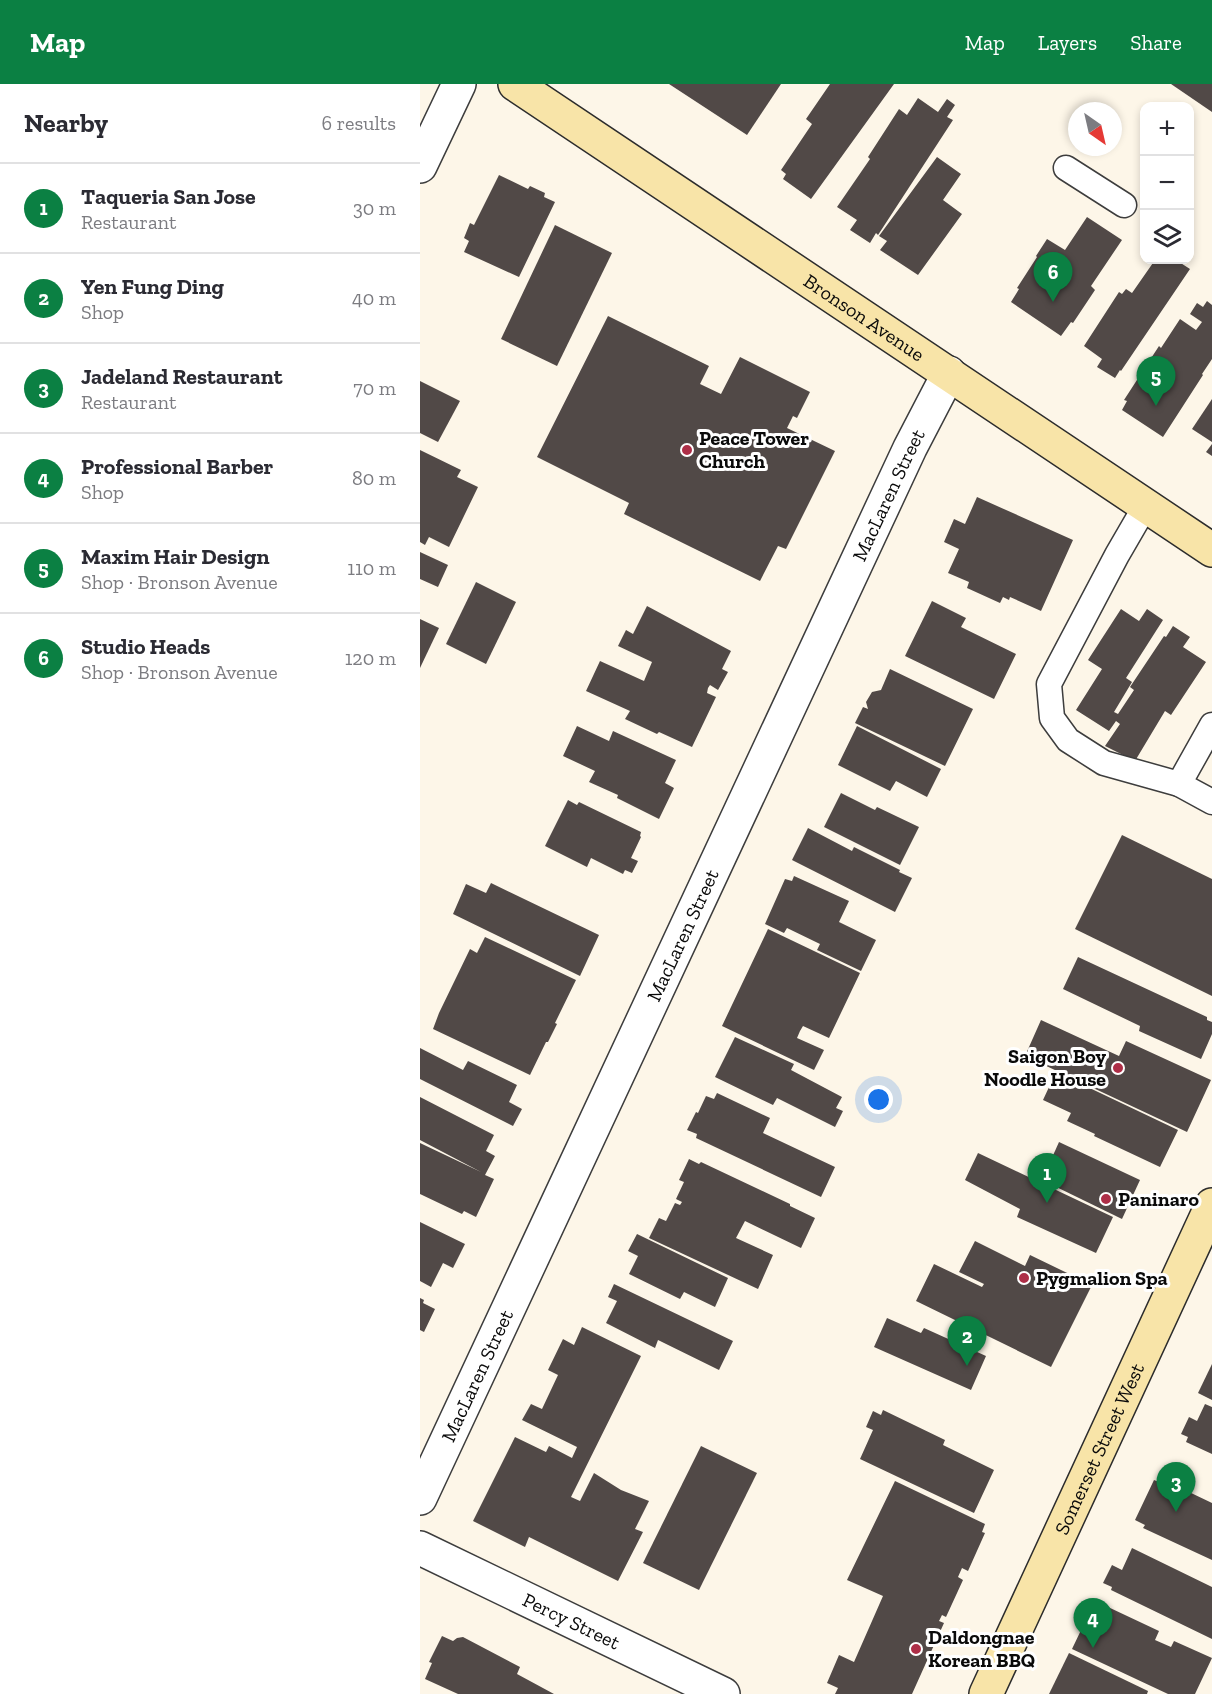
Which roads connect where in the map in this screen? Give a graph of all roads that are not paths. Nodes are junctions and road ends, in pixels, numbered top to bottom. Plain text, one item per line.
1 (459, 84) edge
2 (515, 84) edge
3 (420, 166) edge
4 (1066, 168) dead end
5 (1124, 205) dead end
6 (949, 374) junction
7 (1146, 506) junction
8 (1212, 550) edge
9 (1212, 725) edge
10 (1179, 784) junction
11 (1212, 802) edge
12 (1212, 1205) edge
13 (420, 1498) edge
14 (420, 1548) edge
15 (723, 1694) edge
16 (986, 1694) edge

1 - 3 street
2 - 6 main road, Bronson Avenue
4 - 5 lane
6 - 7 main road, Bronson Avenue
6 - 13 street, MacLaren Street
7 - 8 main road, Bronson Avenue
7 - 10 lane
9 - 10 lane
10 - 11 lane
12 - 16 main road, Somerset Street West
14 - 15 street, Percy Street

